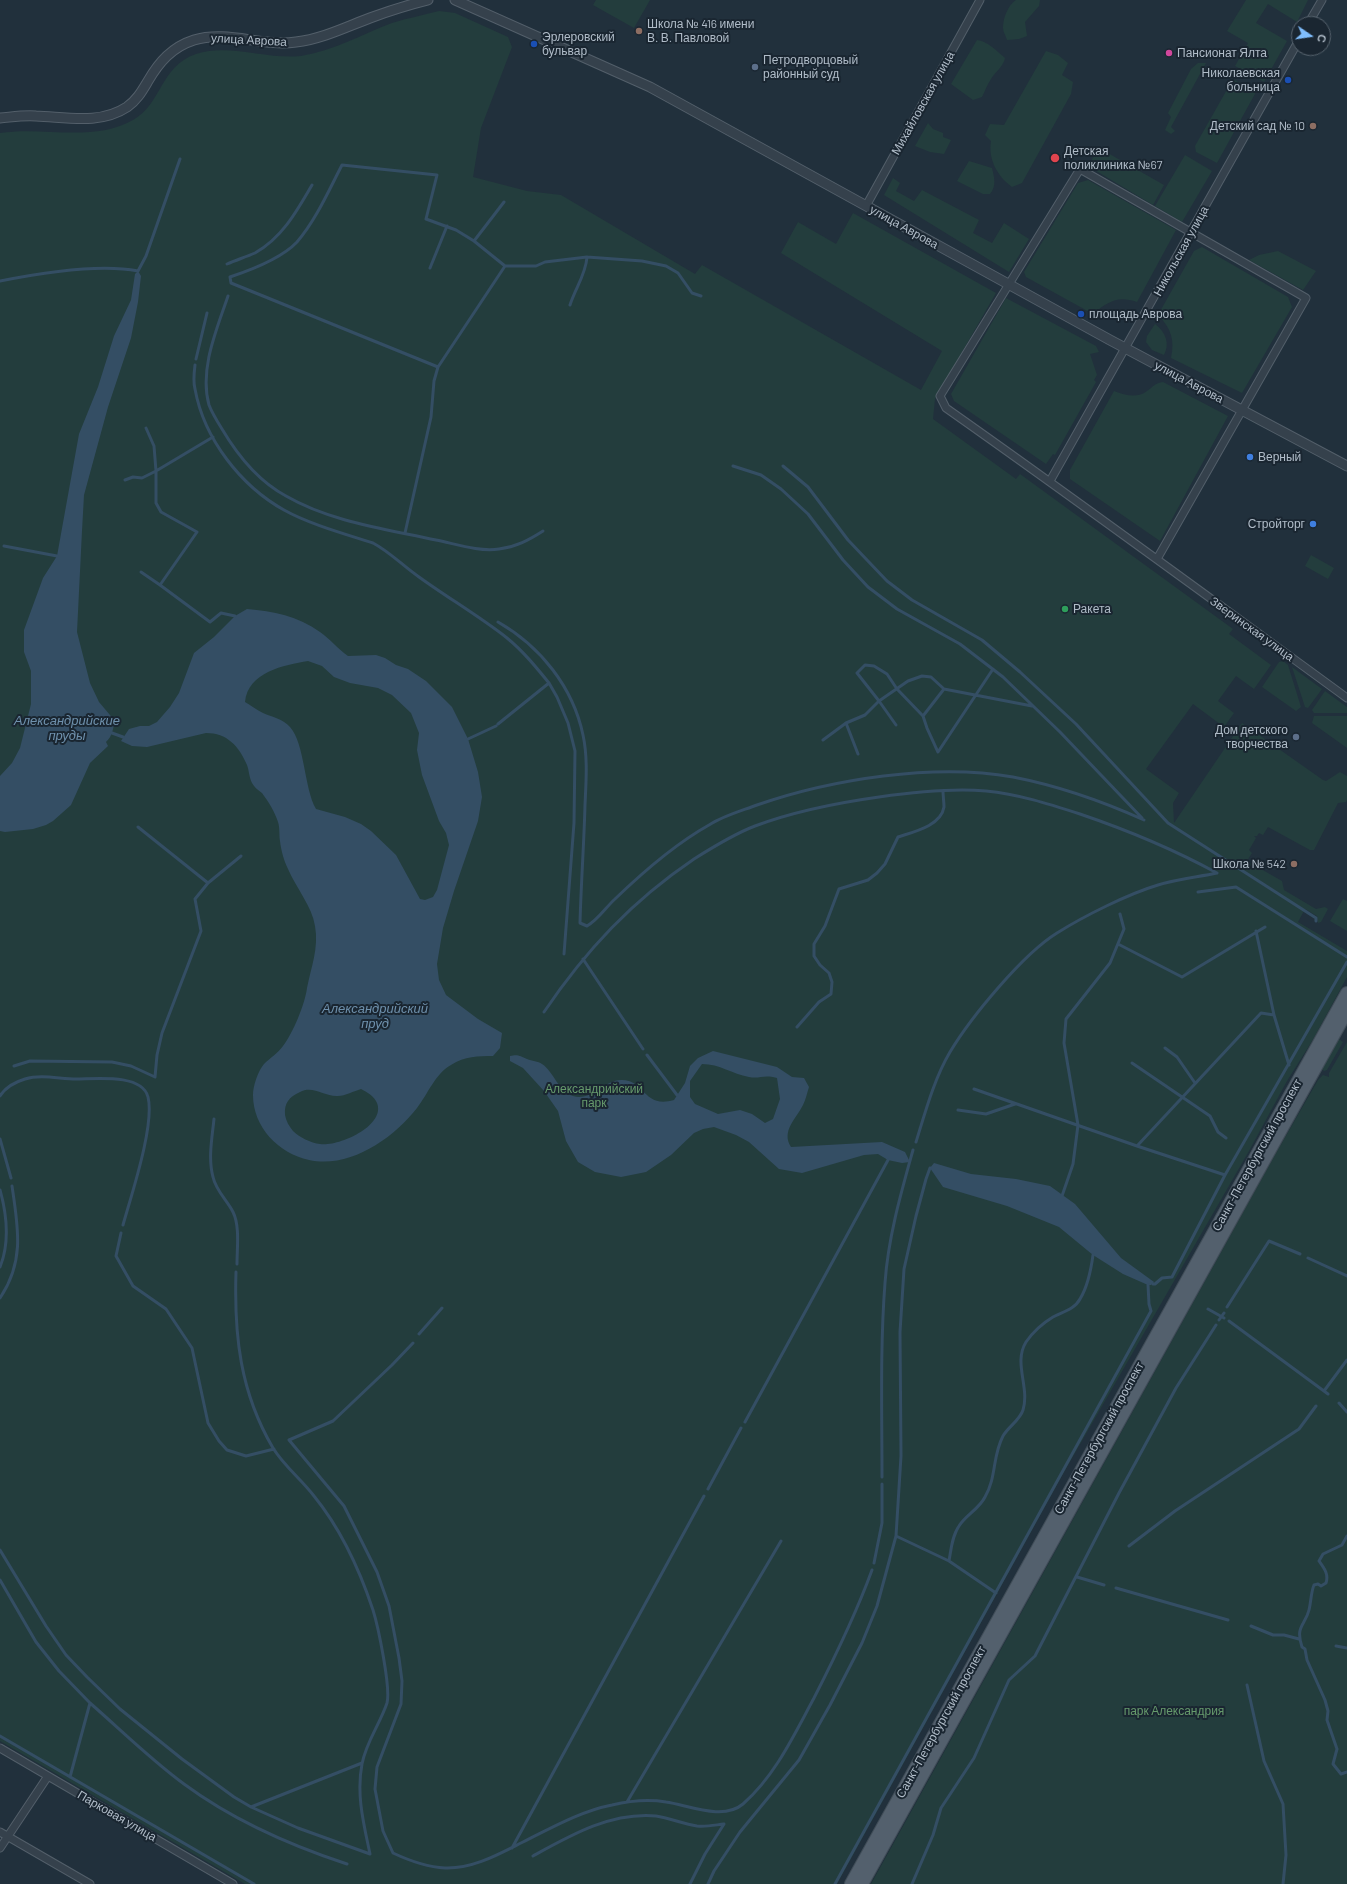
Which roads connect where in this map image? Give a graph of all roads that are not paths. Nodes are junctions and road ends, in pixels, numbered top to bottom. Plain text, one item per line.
1 (428, 0) edge
2 (455, 0) edge
3 (980, 0) edge
4 (1322, 0) edge
5 (1313, 16) edge
6 (1291, 54) edge
7 (0, 118) edge
8 (866, 206) junction
9 (1191, 233) junction
10 (1009, 284) junction
11 (1126, 348) junction
12 (1242, 410) junction
13 (1347, 466) edge
14 (1050, 481) junction
15 (1156, 559) junction
16 (1347, 698) edge
17 (1347, 993) edge
18 (1347, 1011) edge
19 (0, 1748) edge
20 (48, 1776) junction
21 (0, 1832) edge
22 (8, 1836) junction
23 (0, 1848) edge
24 (90, 1884) edge
25 (233, 1884) edge
26 (851, 1884) edge
27 (862, 1884) edge

1 - 7 street, улица Аврова
2 - 8 street, улица Аврова
3 - 8 street, Михайловская улица
4 - 5 street
6 - 9 street, Никольская улица
8 - 10 street, улица Аврова
9 - 10 street
9 - 11 street, Никольская улица
9 - 12 street
10 - 11 street, улица Аврова
10 - 14 street
11 - 12 street, улица Аврова
11 - 14 street, Никольская улица
12 - 13 street, улица Аврова
12 - 15 street
14 - 15 street
15 - 16 street, Зверинская улица
17 - 26 main road, Санкт-Петербургский проспект
18 - 27 main road, Санкт-Петербургский проспект
19 - 20 street, Парковая улица
20 - 22 street
20 - 25 street, Парковая улица
21 - 22 street
22 - 23 street
22 - 24 street

